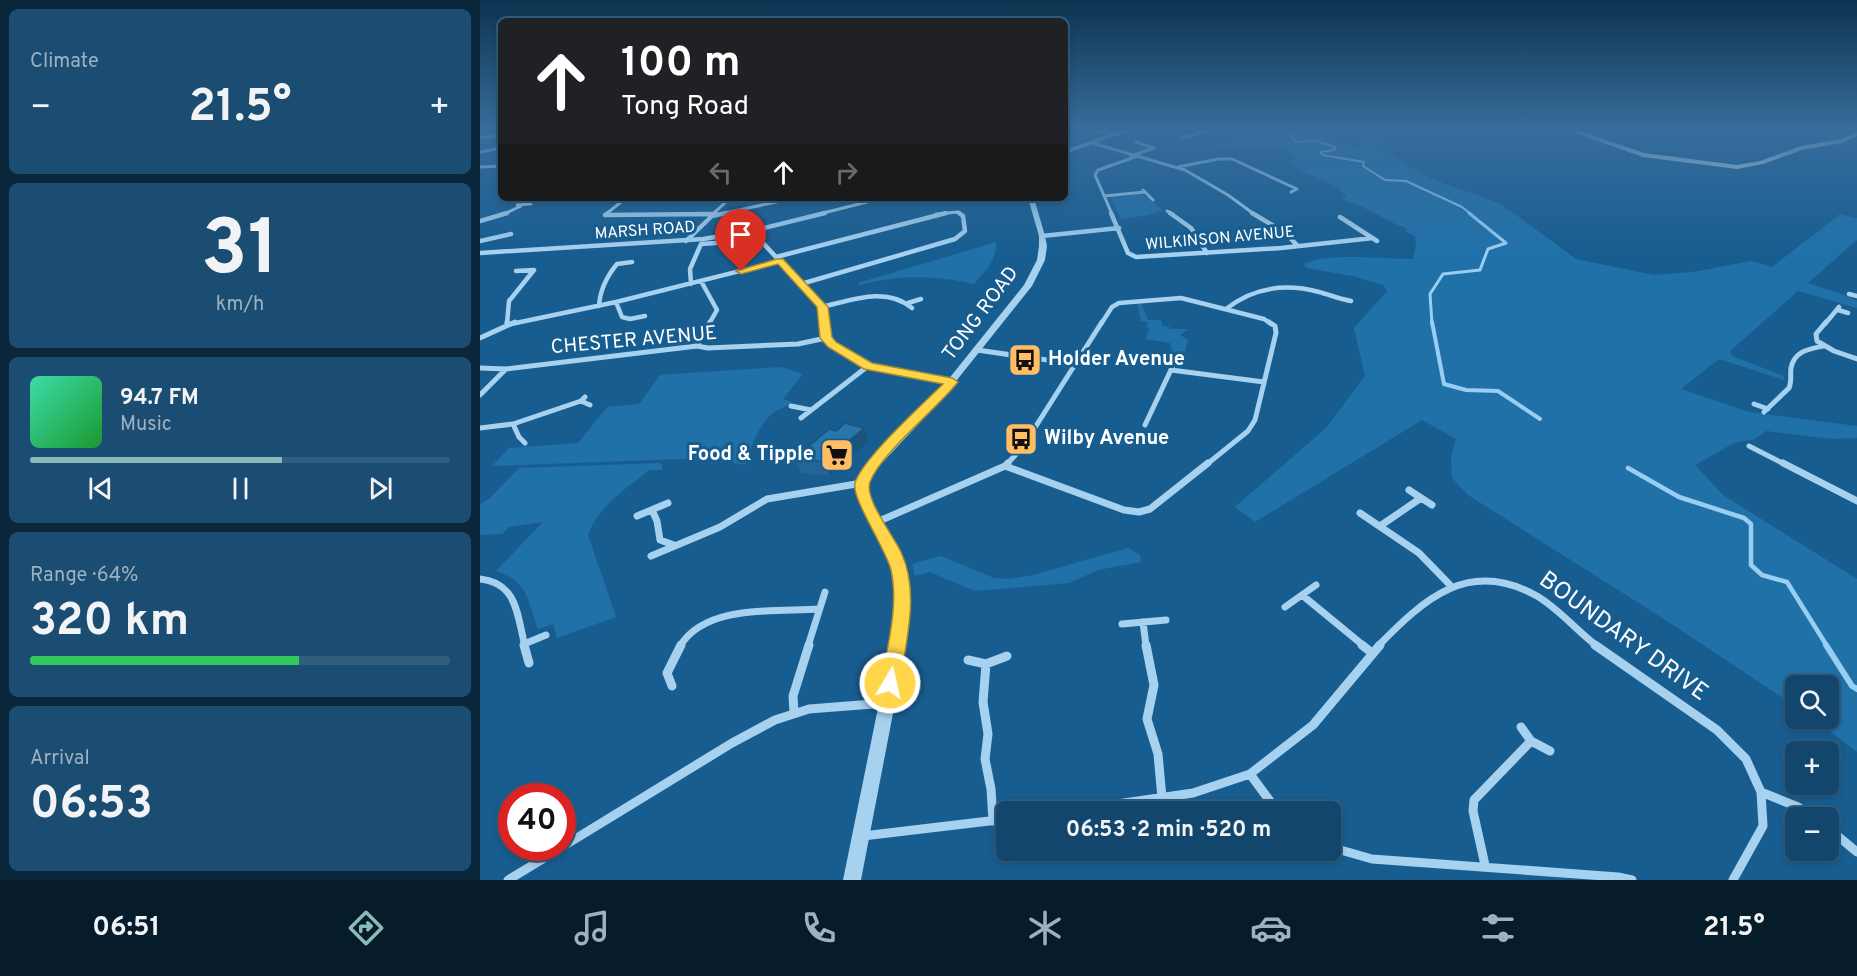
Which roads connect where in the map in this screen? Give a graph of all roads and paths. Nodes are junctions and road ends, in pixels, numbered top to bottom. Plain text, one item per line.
1 (1104, 169) edge
2 (1181, 169) edge
3 (1256, 169) edge
4 (1291, 192) dead end
5 (1104, 196) junction
6 (1153, 200) dead end
7 (622, 201) edge
8 (727, 201) edge
9 (780, 201) edge
10 (869, 201) edge
11 (1032, 201) edge
12 (531, 204) dead end
13 (1167, 211) dead end
14 (712, 215) junction
15 (1333, 219) dead end
16 (480, 221) edge
17 (1119, 228) junction
18 (752, 231) junction
19 (511, 234) dead end
20 (1042, 236) junction
21 (480, 241) edge
22 (685, 241) junction
23 (716, 243) dead end
24 (1297, 245) junction
25 (480, 253) edge
26 (1207, 253) junction
27 (778, 259) junction
28 (632, 262) dead end
29 (516, 271) dead end
30 (701, 281) junction
31 (691, 284) junction
32 (801, 284) junction
33 (1849, 294) dead end
34 (1857, 298) edge
35 (921, 299) dead end
36 (1351, 301) dead end
37 (616, 302) junction
38 (599, 306) junction
39 (822, 307) junction
40 (1226, 309) junction
41 (1848, 313) dead end
42 (645, 316) dead end
43 (507, 325) junction
44 (480, 338) edge
45 (826, 338) junction
46 (697, 346) junction
47 (1823, 346) junction
48 (977, 350) junction
49 (1177, 357) dead end
50 (1857, 358) edge
51 (1075, 364) junction
52 (868, 366) junction
53 (480, 368) edge
54 (506, 369) junction
55 (1171, 370) junction
56 (952, 382) junction
57 (1264, 382) junction
58 (480, 395) edge
59 (1754, 404) dead end
60 (590, 405) dead end
61 (791, 406) dead end
62 (811, 410) junction
63 (801, 418) dead end
64 (513, 424) junction
65 (1145, 424) dead end
66 (480, 428) edge
67 (525, 443) dead end
68 (1749, 446) dead end
69 (1005, 466) junction
70 (862, 483) junction
71 (1408, 490) dead end
72 (1421, 498) junction
73 (1857, 501) edge
74 (668, 503) dead end
75 (1432, 505) dead end
76 (652, 510) junction
77 (1360, 513) dead end
78 (637, 516) dead end
79 (877, 522) junction
80 (1380, 526) junction
81 (675, 545) junction
82 (651, 556) dead end
83 (480, 579) edge
84 (1316, 585) dead end
85 (1451, 586) junction
86 (825, 592) dead end
87 (1302, 595) junction
88 (1285, 607) dead end
89 (819, 609) junction
90 (1166, 620) dead end
91 (1143, 622) junction
92 (1122, 624) dead end
93 (546, 635) dead end
94 (525, 644) junction
95 (1372, 653) junction
96 (1007, 656) dead end
97 (969, 660) dead end
98 (529, 663) dead end
99 (986, 664) junction
100 (672, 686) dead end
101 (887, 703) junction
102 (794, 713) junction
103 (1521, 727) dead end
104 (1531, 741) junction
105 (1550, 751) dead end
106 (1250, 774) junction
107 (1761, 792) junction
108 (1162, 798) junction
109 (1141, 801) edge
110 (1270, 801) edge
111 (1798, 807) edge
112 (993, 821) junction
113 (996, 821) edge
114 (859, 836) junction
115 (1839, 837) edge
116 (576, 838) edge
117 (1341, 850) edge
118 (1857, 852) edge
119 (539, 861) edge
120 (1485, 866) junction
121 (508, 880) edge
122 (852, 880) edge
123 (1632, 880) edge
124 (1733, 880) edge

1 - 5 street, WILKINSON AVENUE
2 - 24 street
3 - 4 street
5 - 6 street
5 - 17 street, WILKINSON AVENUE
7 - 14 street
8 - 14 street
9 - 14 street
10 - 18 street, MARSH ROAD
11 - 20 street, TONG ROAD
12 - 16 street
13 - 26 street
14 - 22 street
15 - 24 street, WILKINSON AVENUE
17 - 20 street
17 - 26 street, WILKINSON AVENUE
18 - 22 street, MARSH ROAD
18 - 27 street
19 - 21 street
20 - 48 street, TONG ROAD
22 - 25 street, MARSH ROAD
23 - 31 street
24 - 26 street, WILKINSON AVENUE
27 - 30 street, CHESTER AVENUE
27 - 32 street
27 - 32 street, CHESTER AVENUE
28 - 38 street
29 - 43 street
30 - 31 street, CHESTER AVENUE
30 - 46 street
31 - 37 street, CHESTER AVENUE
32 - 39 street
33 - 34 street
35 - 39 street
36 - 40 street
37 - 38 street, CHESTER AVENUE
37 - 42 street
38 - 43 street, CHESTER AVENUE
39 - 45 street
40 - 51 street
40 - 57 street
41 - 47 street
43 - 44 street, CHESTER AVENUE
45 - 46 street, CHESTER AVENUE
45 - 52 street
46 - 54 street, CHESTER AVENUE
47 - 50 street
47 - 59 street
48 - 51 street
48 - 56 street, TONG ROAD
49 - 55 street
51 - 69 street
52 - 56 street
52 - 62 street
53 - 54 street, CHESTER AVENUE
54 - 58 street
55 - 57 street
55 - 65 street
56 - 70 street, TONG ROAD
57 - 69 street
60 - 64 street
61 - 62 street
62 - 63 street
64 - 66 street
64 - 67 street
68 - 73 street
69 - 79 street
70 - 79 street
70 - 81 street
71 - 72 street
72 - 75 street
72 - 80 street
74 - 76 street
76 - 78 street
76 - 81 street
77 - 80 street
79 - 101 street
80 - 85 street
81 - 82 street
83 - 94 street
84 - 87 street
85 - 95 street, BOUNDARY DRIVE
85 - 107 street, BOUNDARY DRIVE
86 - 89 street
87 - 88 street
87 - 95 street
89 - 100 street
89 - 102 street
90 - 91 street
91 - 92 street
91 - 108 street
93 - 94 street
94 - 98 street
95 - 106 street, BOUNDARY DRIVE
96 - 99 street
97 - 99 street
99 - 112 street
101 - 102 street
101 - 114 street
102 - 116 street
103 - 104 street
104 - 105 street
104 - 120 street
106 - 108 street, BOUNDARY DRIVE
106 - 110 street
107 - 111 street
107 - 124 street, BOUNDARY DRIVE
108 - 109 street, BOUNDARY DRIVE
112 - 113 street
112 - 114 street
114 - 122 street
115 - 118 street
117 - 120 street
119 - 121 street
120 - 123 street

